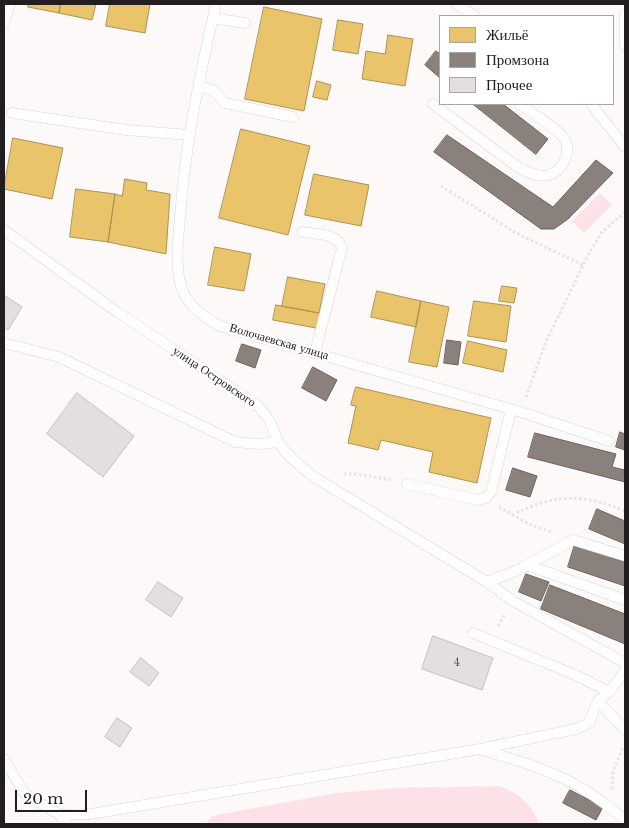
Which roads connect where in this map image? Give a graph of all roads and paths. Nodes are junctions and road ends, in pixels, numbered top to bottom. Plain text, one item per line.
1 (10, 4) edge
2 (216, 4) edge
3 (456, 4) edge
4 (473, 15) edge
5 (625, 15) edge
6 (213, 18) junction
7 (246, 23) dead end
8 (4, 24) edge
9 (625, 46) edge
10 (199, 86) junction
11 (433, 104) dead end
12 (521, 105) edge
13 (592, 105) edge
14 (12, 113) dead end
15 (294, 117) dead end
16 (189, 135) junction
17 (625, 147) edge
18 (441, 186) dead end
19 (625, 212) edge
20 (4, 230) edge
21 (302, 232) dead end
22 (583, 265) junction
23 (4, 343) edge
24 (315, 352) junction
25 (516, 411) junction
26 (609, 441) dead end
27 (278, 442) junction
28 (314, 477) junction
29 (408, 484) joint
30 (487, 497) junction
31 (625, 511) edge
32 (512, 515) junction
33 (573, 540) junction
34 (625, 556) edge
35 (527, 565) junction
36 (487, 582) junction
37 (625, 600) edge
38 (473, 633) dead end
39 (625, 663) edge
40 (625, 671) edge
41 (610, 692) junction
42 (598, 701) junction
43 (625, 730) edge
44 (625, 742) edge
45 (480, 749) junction
46 (4, 759) edge
47 (60, 815) junction
48 (623, 818) edge
49 (66, 824) edge

1 - 8 lane
2 - 6 lane, Волочаевская улица
3 - 4 lane
5 - 9 lane
6 - 7 lane
6 - 10 lane, Волочаевская улица
10 - 15 lane
10 - 16 lane, Волочаевская улица
11 - 12 lane
13 - 17 lane
14 - 16 lane
16 - 24 lane, Волочаевская улица
18 - 22 path
19 - 22 path
20 - 27 lane, улица Островского
21 - 24 lane
22 - 25 path
23 - 27 lane
24 - 25 lane, Волочаевская улица
25 - 26 lane, Волочаевская улица
25 - 30 lane
27 - 28 lane, улица Островского
28 - 29 path
28 - 36 lane, улица Островского
29 - 30 lane
30 - 32 path
31 - 32 path
32 - 33 path
33 - 34 lane
33 - 35 lane
35 - 36 lane
35 - 37 lane
36 - 39 lane, улица Островского
38 - 41 lane
40 - 41 lane
41 - 42 lane
42 - 43 lane
42 - 45 lane
44 - 48 path
45 - 47 lane
45 - 48 lane
46 - 47 lane
47 - 49 lane

